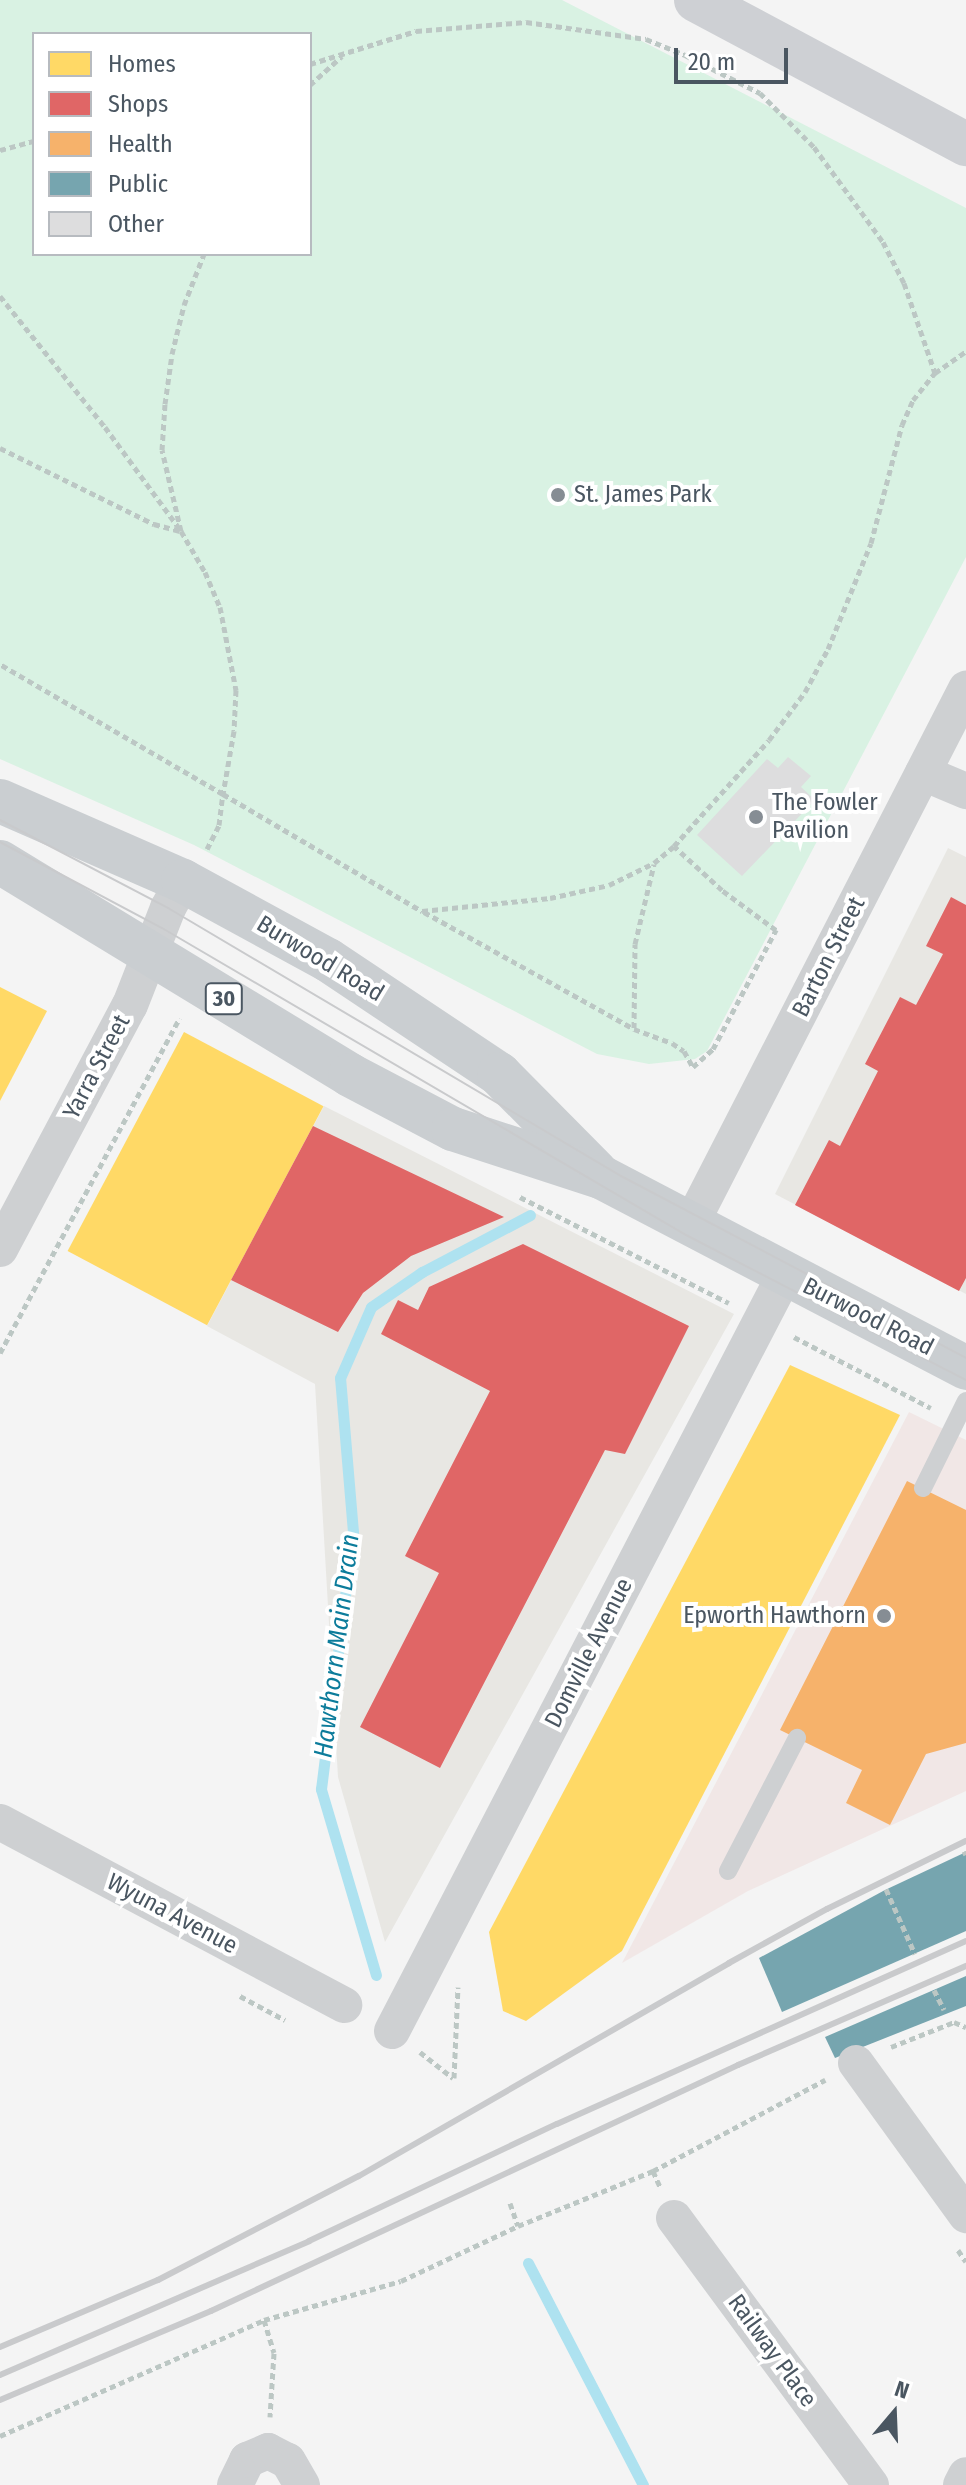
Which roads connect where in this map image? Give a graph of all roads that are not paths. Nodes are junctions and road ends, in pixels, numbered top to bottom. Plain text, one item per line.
1 (696, 0) edge
2 (966, 144) edge
3 (966, 689) edge
4 (953, 750) edge
5 (923, 773) junction
6 (966, 791) edge
7 (0, 801) edge
8 (0, 862) edge
9 (193, 869) junction
10 (144, 974) junction
11 (601, 1177) junction
12 (691, 1224) junction
13 (0, 1249) edge
14 (785, 1274) junction
15 (966, 1368) edge
16 (966, 1401) edge
17 (923, 1488) dead end
18 (797, 1738) dead end
19 (0, 1822) edge
20 (728, 1871) dead end
21 (344, 2005) dead end
22 (392, 2031) dead end
23 (856, 2063) road end
24 (966, 2215) edge
25 (674, 2218) road end
26 (286, 2466) edge
27 (966, 2475) edge
28 (235, 2485) edge
29 (871, 2485) edge
30 (961, 2485) edge

1 - 2 street
3 - 4 street, Barton Street
4 - 5 street, Barton Street
5 - 6 street
5 - 12 street, Barton Street
7 - 9 main road, Burwood Road / 30
8 - 10 main road, Burwood Road / 30
9 - 10 street, Yarra Street
9 - 11 main road, Burwood Road / 30
10 - 11 main road, Burwood Road / 30
10 - 13 street, Yarra Street
11 - 12 main road, Burwood Road / 30
12 - 14 main road, Burwood Road / 30
14 - 15 main road, Burwood Road / 30
14 - 22 street, Domville Avenue
16 - 17 lane
18 - 20 lane
19 - 21 street, Wyuna Avenue
23 - 24 street
25 - 29 street, Railway Place
26 - 28 street
27 - 30 street

